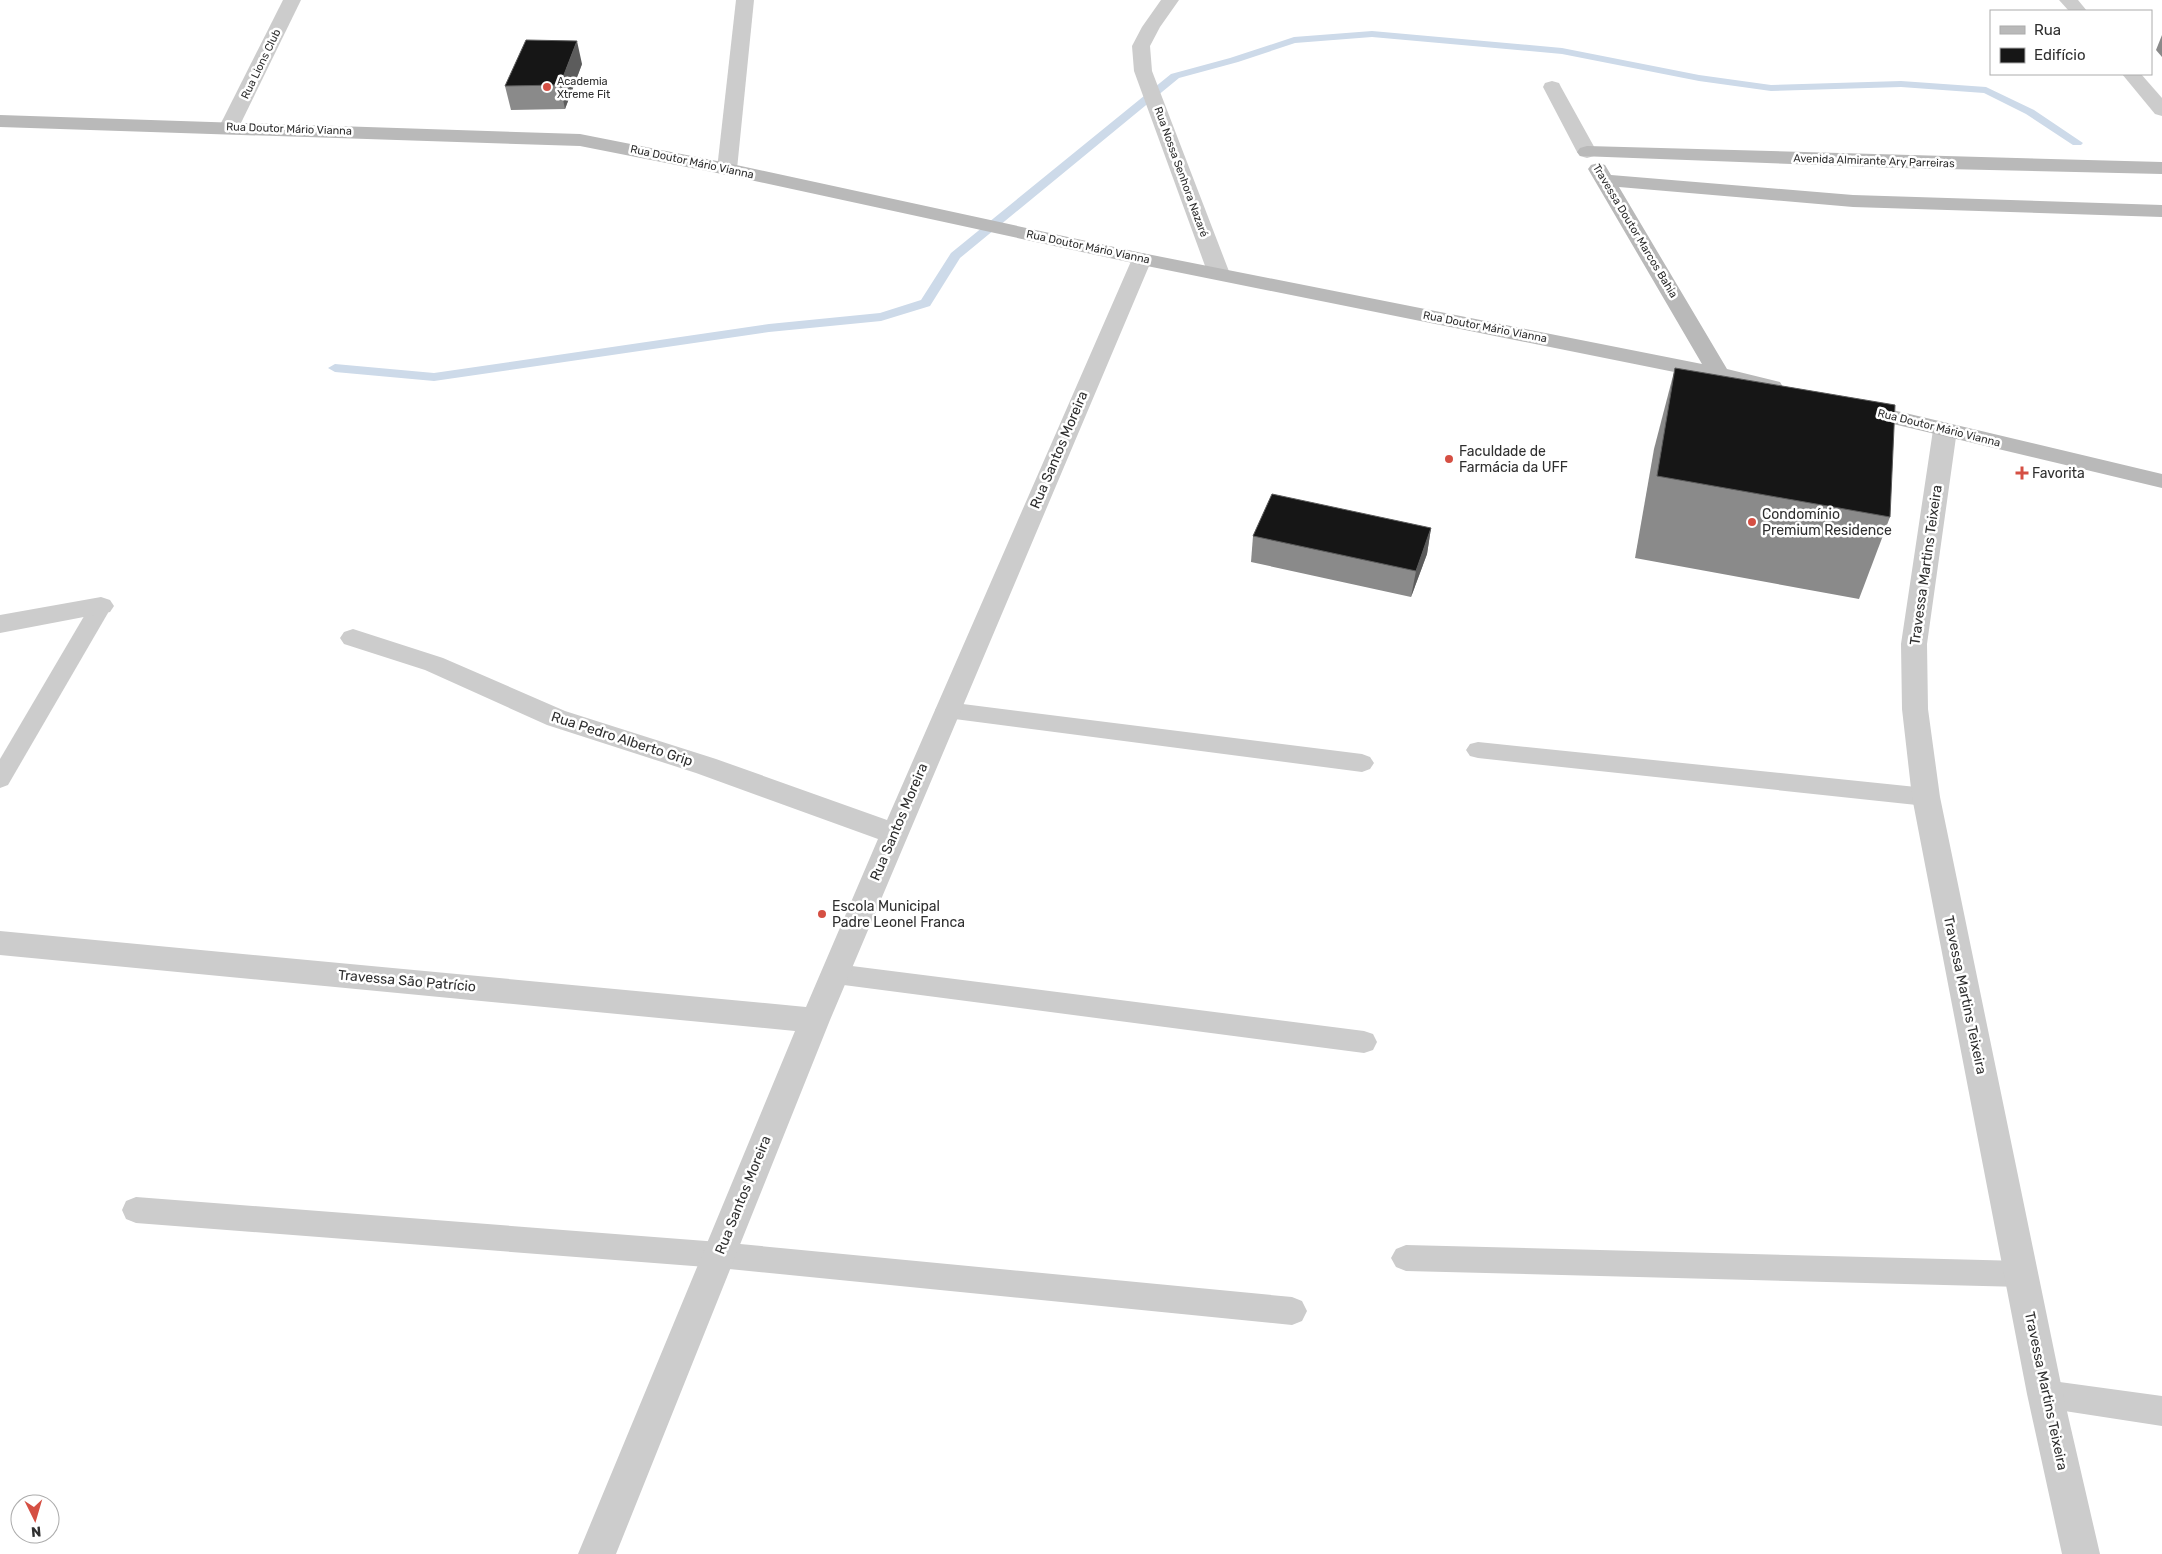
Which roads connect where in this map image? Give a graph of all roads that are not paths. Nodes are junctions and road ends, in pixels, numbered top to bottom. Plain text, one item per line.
1 (292, 0) edge
2 (745, 0) edge
3 (1170, 0) edge
4 (2068, 0) edge
5 (2077, 10) edge
6 (2132, 75) edge
7 (1552, 87) dead end
8 (2162, 110) edge
9 (0, 121) edge
10 (229, 127) junction
11 (1587, 152) junction
12 (2162, 168) edge
13 (727, 169) junction
14 (1605, 180) junction
15 (2162, 211) edge
16 (1142, 259) junction
17 (1219, 274) junction
18 (1719, 374) junction
19 (1794, 393) edge
20 (1842, 404) edge
21 (1945, 430) junction
22 (2162, 481) edge
23 (101, 606) joint
24 (0, 624) edge
25 (353, 638) dead end
26 (947, 710) junction
27 (1478, 750) dead end
28 (1362, 763) dead end
29 (0, 779) edge
30 (1926, 797) junction
31 (894, 834) junction
32 (0, 943) edge
33 (836, 974) junction
34 (815, 1020) junction
35 (1364, 1042) dead end
36 (136, 1210) dead end
37 (719, 1254) junction
38 (1406, 1258) dead end
39 (2022, 1274) junction
40 (1292, 1311) dead end
41 (2045, 1394) junction
42 (2162, 1411) edge
43 (597, 1554) edge
44 (2081, 1554) edge

1 - 10 street, Rua Lions Club
2 - 13 street
3 - 17 street, Rua Nossa Senhora Nazaré
4 - 5 street
6 - 8 street
7 - 11 street, Travessa Doutor Marcos Bahia
9 - 10 main road, Rua Doutor Mário Vianna
10 - 13 main road, Rua Doutor Mário Vianna
11 - 12 main road, Avenida Almirante Ary Parreiras
11 - 14 main road, Travessa Doutor Marcos Bahia
13 - 16 main road, Rua Doutor Mário Vianna
14 - 15 main road
14 - 18 main road, Travessa Doutor Marcos Bahia
16 - 17 main road, Rua Doutor Mário Vianna
16 - 26 street, Rua Santos Moreira
17 - 18 main road, Rua Doutor Mário Vianna
18 - 19 main road, Rua Doutor Mário Vianna
20 - 21 main road, Rua Doutor Mário Vianna
21 - 22 main road, Rua Doutor Mário Vianna
21 - 30 street, Travessa Martins Teixeira
23 - 24 street
23 - 29 lane
25 - 31 street, Rua Pedro Alberto Grip
26 - 28 lane
26 - 31 street, Rua Santos Moreira
27 - 30 lane
30 - 39 street, Travessa Martins Teixeira
31 - 33 street, Rua Santos Moreira
32 - 34 street, Travessa São Patrício
33 - 34 street, Rua Santos Moreira
33 - 35 lane
34 - 37 street, Rua Santos Moreira
36 - 37 lane
37 - 40 lane
37 - 43 street, Rua Santos Moreira
38 - 39 lane
39 - 41 street, Travessa Martins Teixeira
41 - 42 lane
41 - 44 street, Travessa Martins Teixeira

